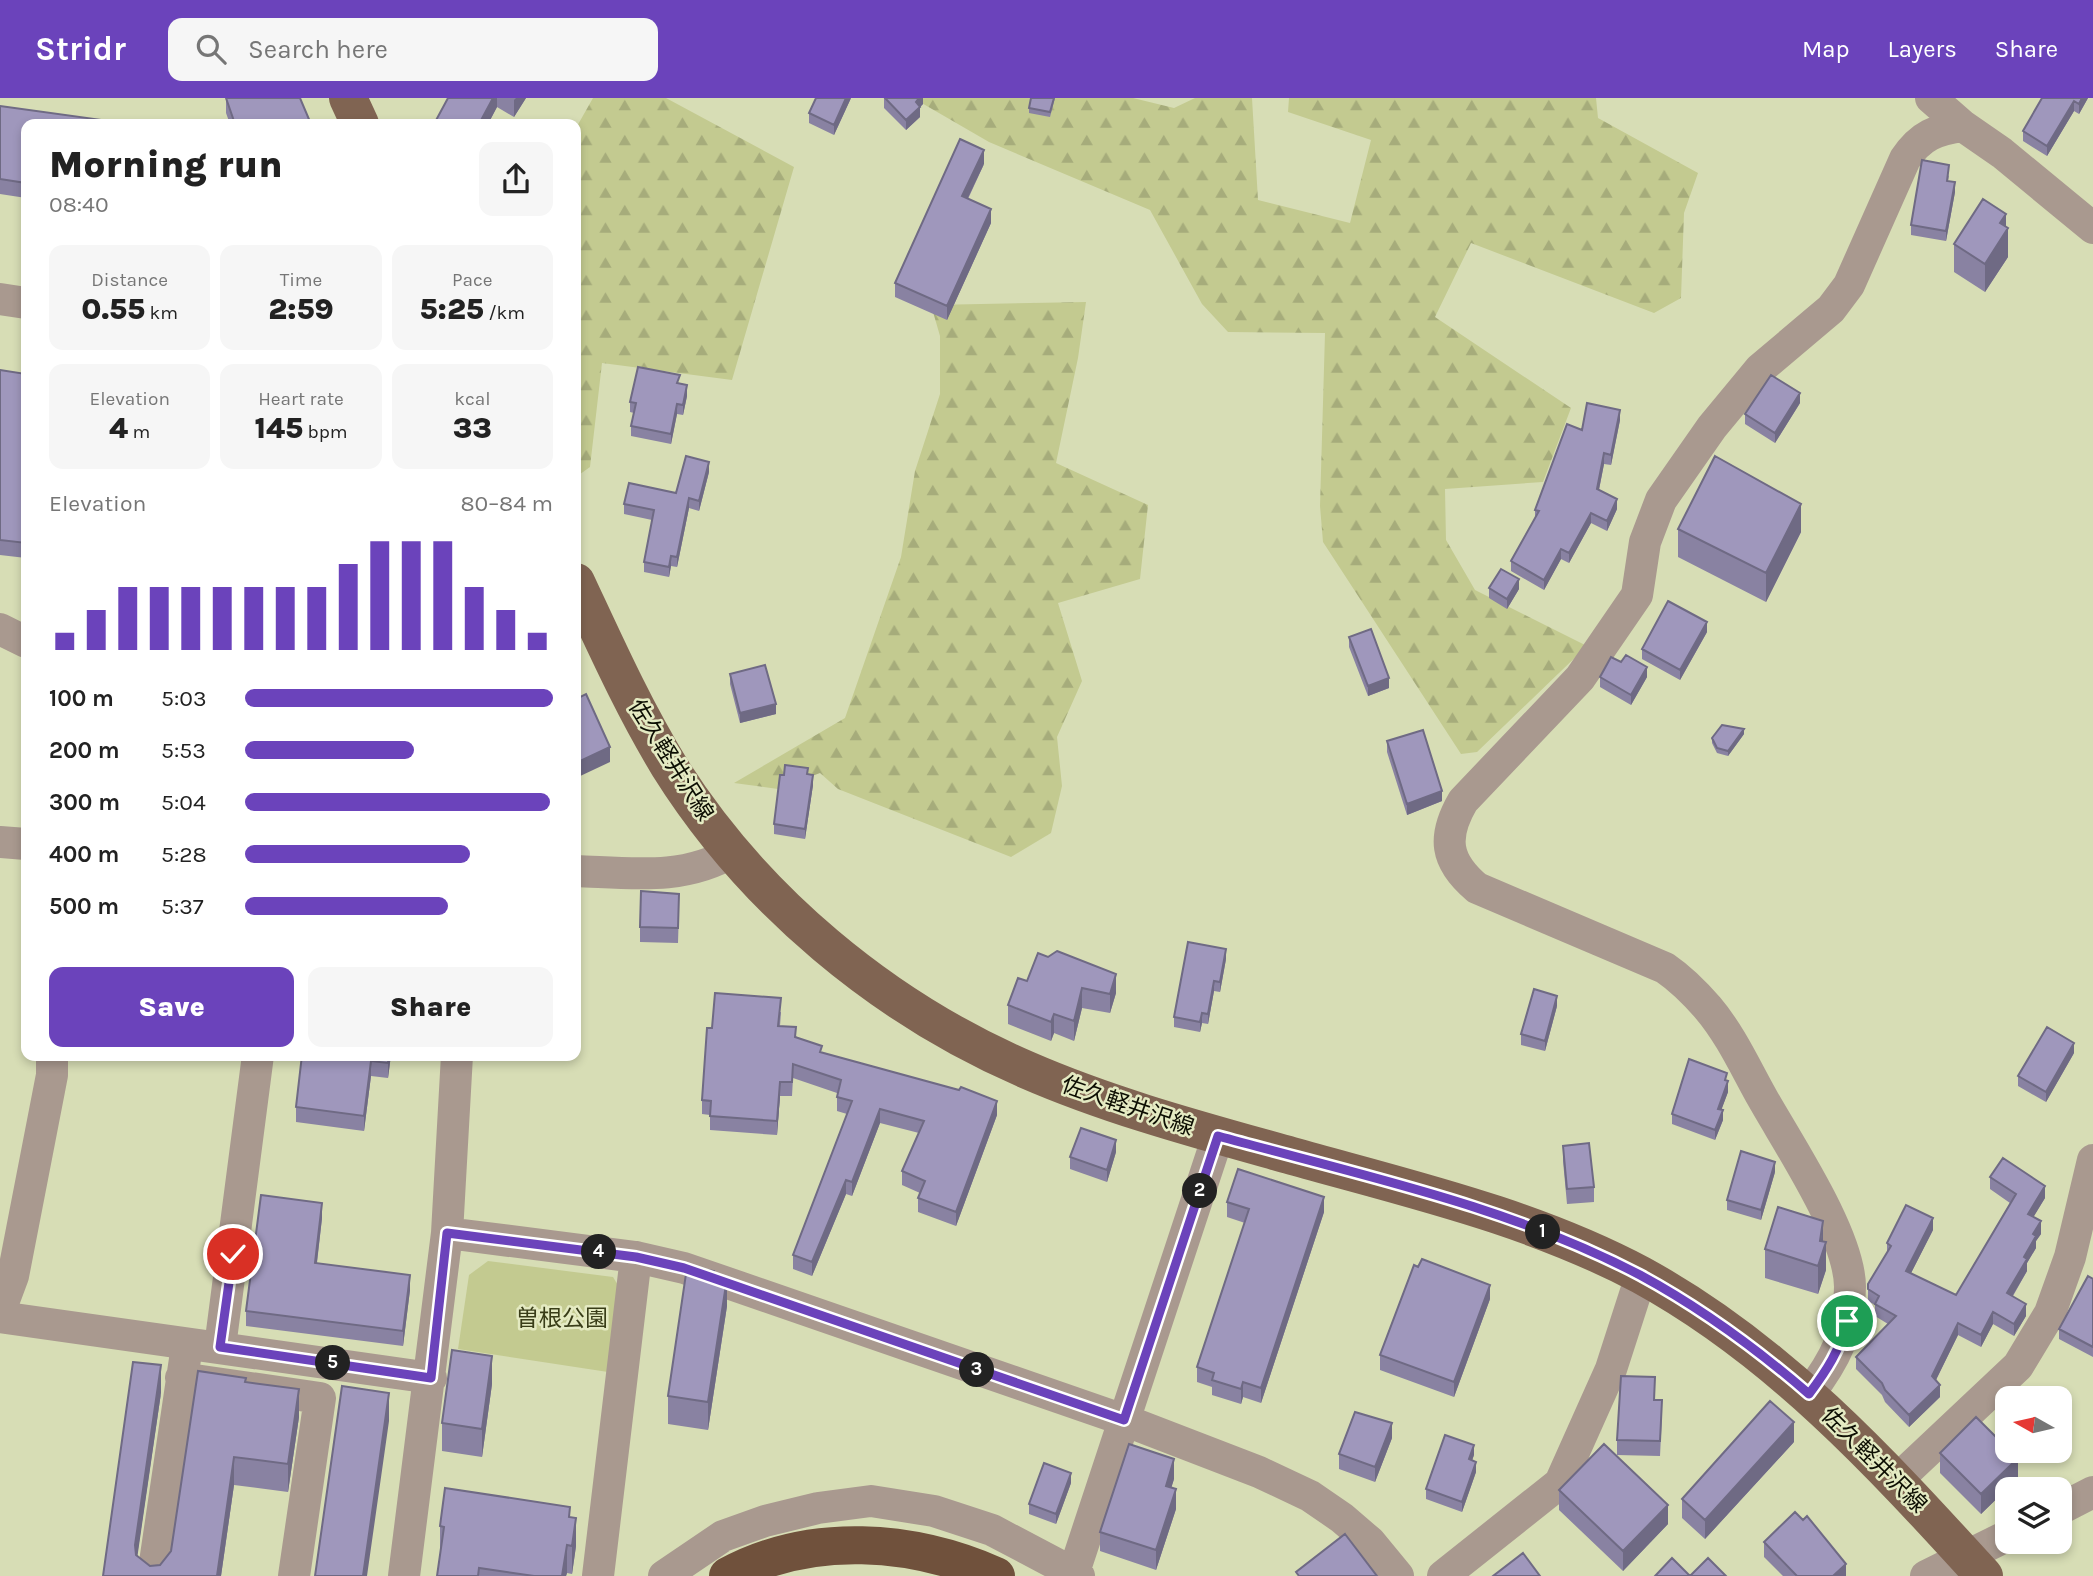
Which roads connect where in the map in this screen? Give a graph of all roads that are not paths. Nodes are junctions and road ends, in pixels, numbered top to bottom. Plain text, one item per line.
1 (348, 98) edge
2 (1931, 98) edge
3 (358, 119) edge
4 (1963, 126) junction
5 (2093, 228) edge
6 (0, 299) edge
7 (21, 302) edge
8 (581, 592) edge
9 (0, 629) edge
10 (21, 640) edge
11 (0, 842) edge
12 (21, 844) edge
13 (732, 852) junction
14 (581, 870) edge
15 (52, 1061) edge
16 (257, 1061) edge
17 (457, 1061) edge
18 (1218, 1136) junction
19 (2093, 1160) edge
20 (447, 1233) junction
21 (636, 1257) junction
22 (1642, 1276) junction
23 (0, 1311) edge
24 (0, 1317) edge
25 (187, 1343) junction
26 (220, 1347) junction
27 (181, 1378) junction
28 (431, 1378) junction
29 (1809, 1394) junction
30 (1124, 1420) junction
31 (1897, 1480) junction
32 (2093, 1492) edge
33 (2072, 1503) edge
34 (1995, 1548) edge
35 (1975, 1567) edge
36 (1077, 1574) edge
37 (153, 1576) edge
38 (294, 1576) edge
39 (404, 1576) edge
40 (598, 1576) edge
41 (664, 1576) edge
42 (728, 1576) edge
43 (996, 1576) edge
44 (1398, 1576) edge
45 (1443, 1576) edge
46 (1926, 1576) edge

1 - 3 main road
2 - 4 street
4 - 5 street
4 - 29 street
6 - 7 street
8 - 13 main road, 佐久軽井沢線
9 - 10 street
11 - 12 street
13 - 14 street
13 - 18 main road, 佐久軽井沢線
15 - 23 street
16 - 26 street
17 - 20 street
18 - 22 main road, 佐久軽井沢線
18 - 30 street
19 - 31 street
20 - 21 street
20 - 28 street
21 - 30 street
21 - 40 street
22 - 29 main road, 佐久軽井沢線
22 - 45 street
24 - 25 street
25 - 26 street
25 - 27 street
26 - 28 street
27 - 37 street
27 - 38 street
28 - 39 street
29 - 31 main road, 佐久軽井沢線
30 - 36 street
30 - 44 street
31 - 35 main road, 佐久軽井沢線
32 - 33 street
34 - 35 street
35 - 46 street
36 - 41 street
42 - 43 highway

